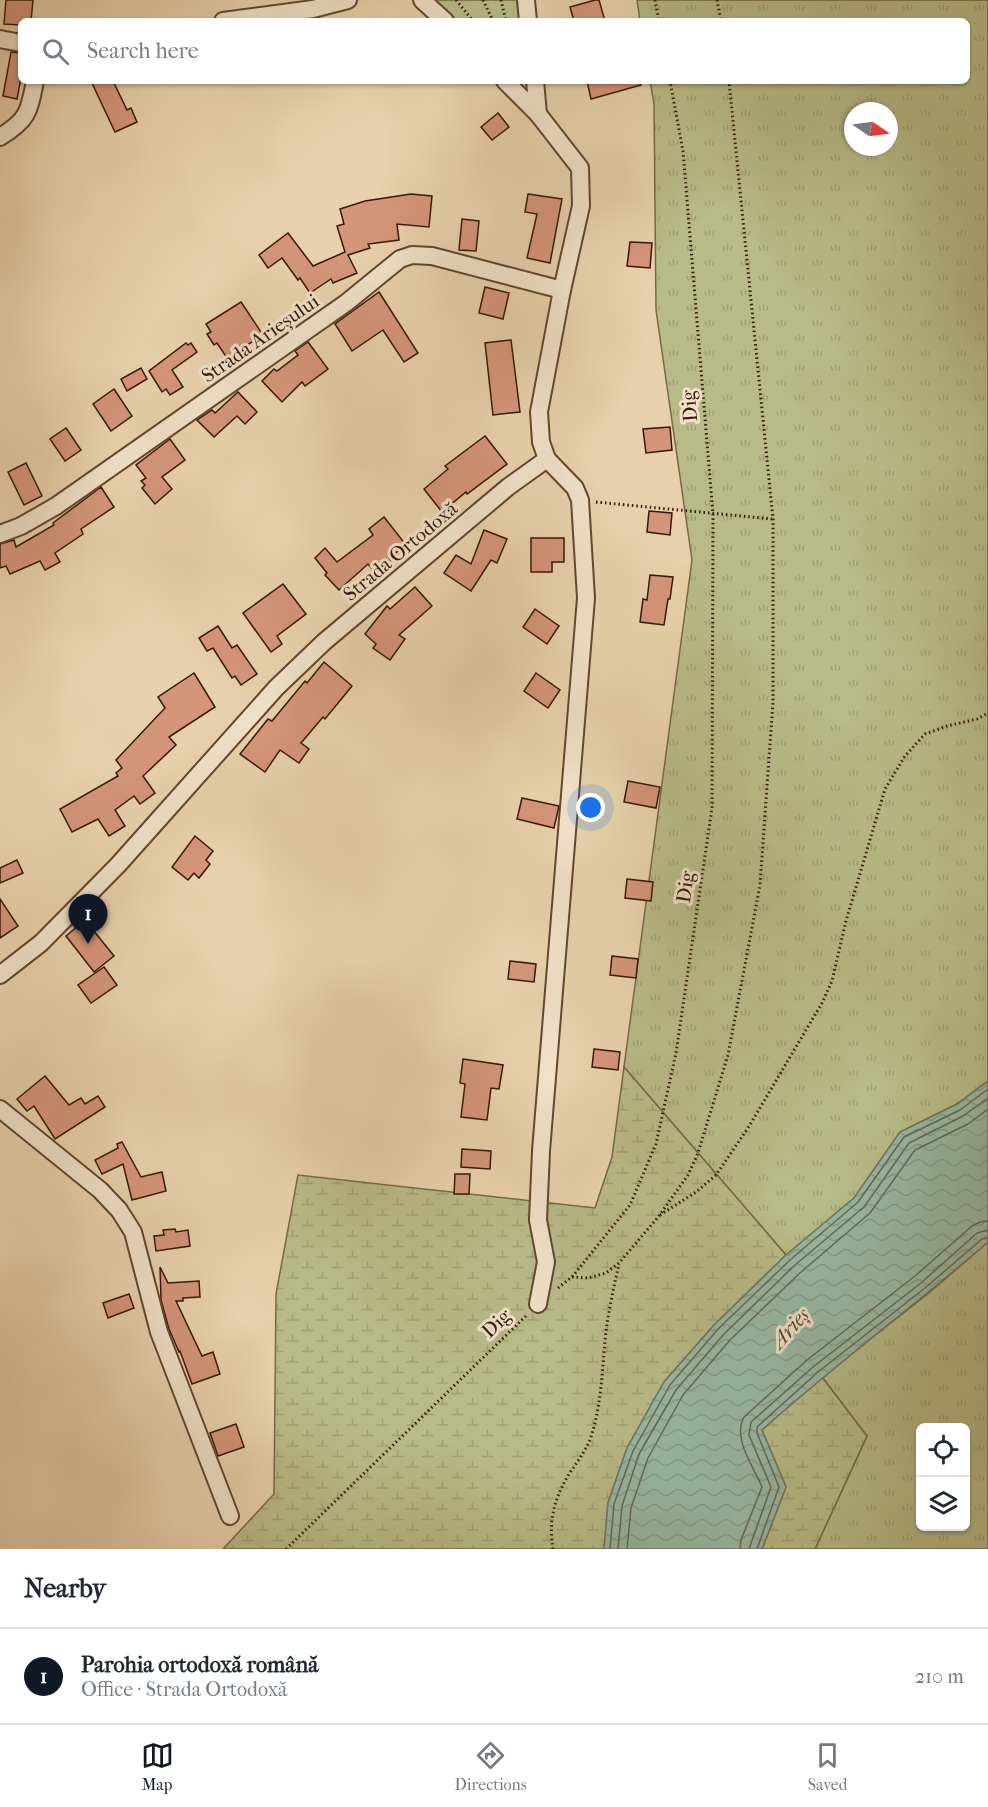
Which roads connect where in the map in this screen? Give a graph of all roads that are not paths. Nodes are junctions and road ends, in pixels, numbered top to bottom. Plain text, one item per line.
1 (348, 0) edge
2 (422, 0) edge
3 (526, 0) edge
4 (246, 18) edge
5 (443, 18) edge
6 (528, 18) edge
7 (0, 39) edge
8 (18, 42) edge
9 (34, 84) edge
10 (509, 84) edge
11 (535, 84) edge
12 (538, 114) junction
13 (0, 137) edge
14 (562, 290) junction
15 (547, 459) junction
16 (0, 534) edge
17 (0, 975) edge
18 (0, 1109) edge
19 (538, 1304) road end
20 (230, 1516) dead end

1 - 4 street
2 - 5 street
3 - 6 street
7 - 8 street
9 - 13 street
10 - 12 street
11 - 12 street
12 - 14 street
14 - 15 street
14 - 16 street, Strada Arieșului
15 - 17 street, Strada Ortodoxă
15 - 19 street
18 - 20 street

